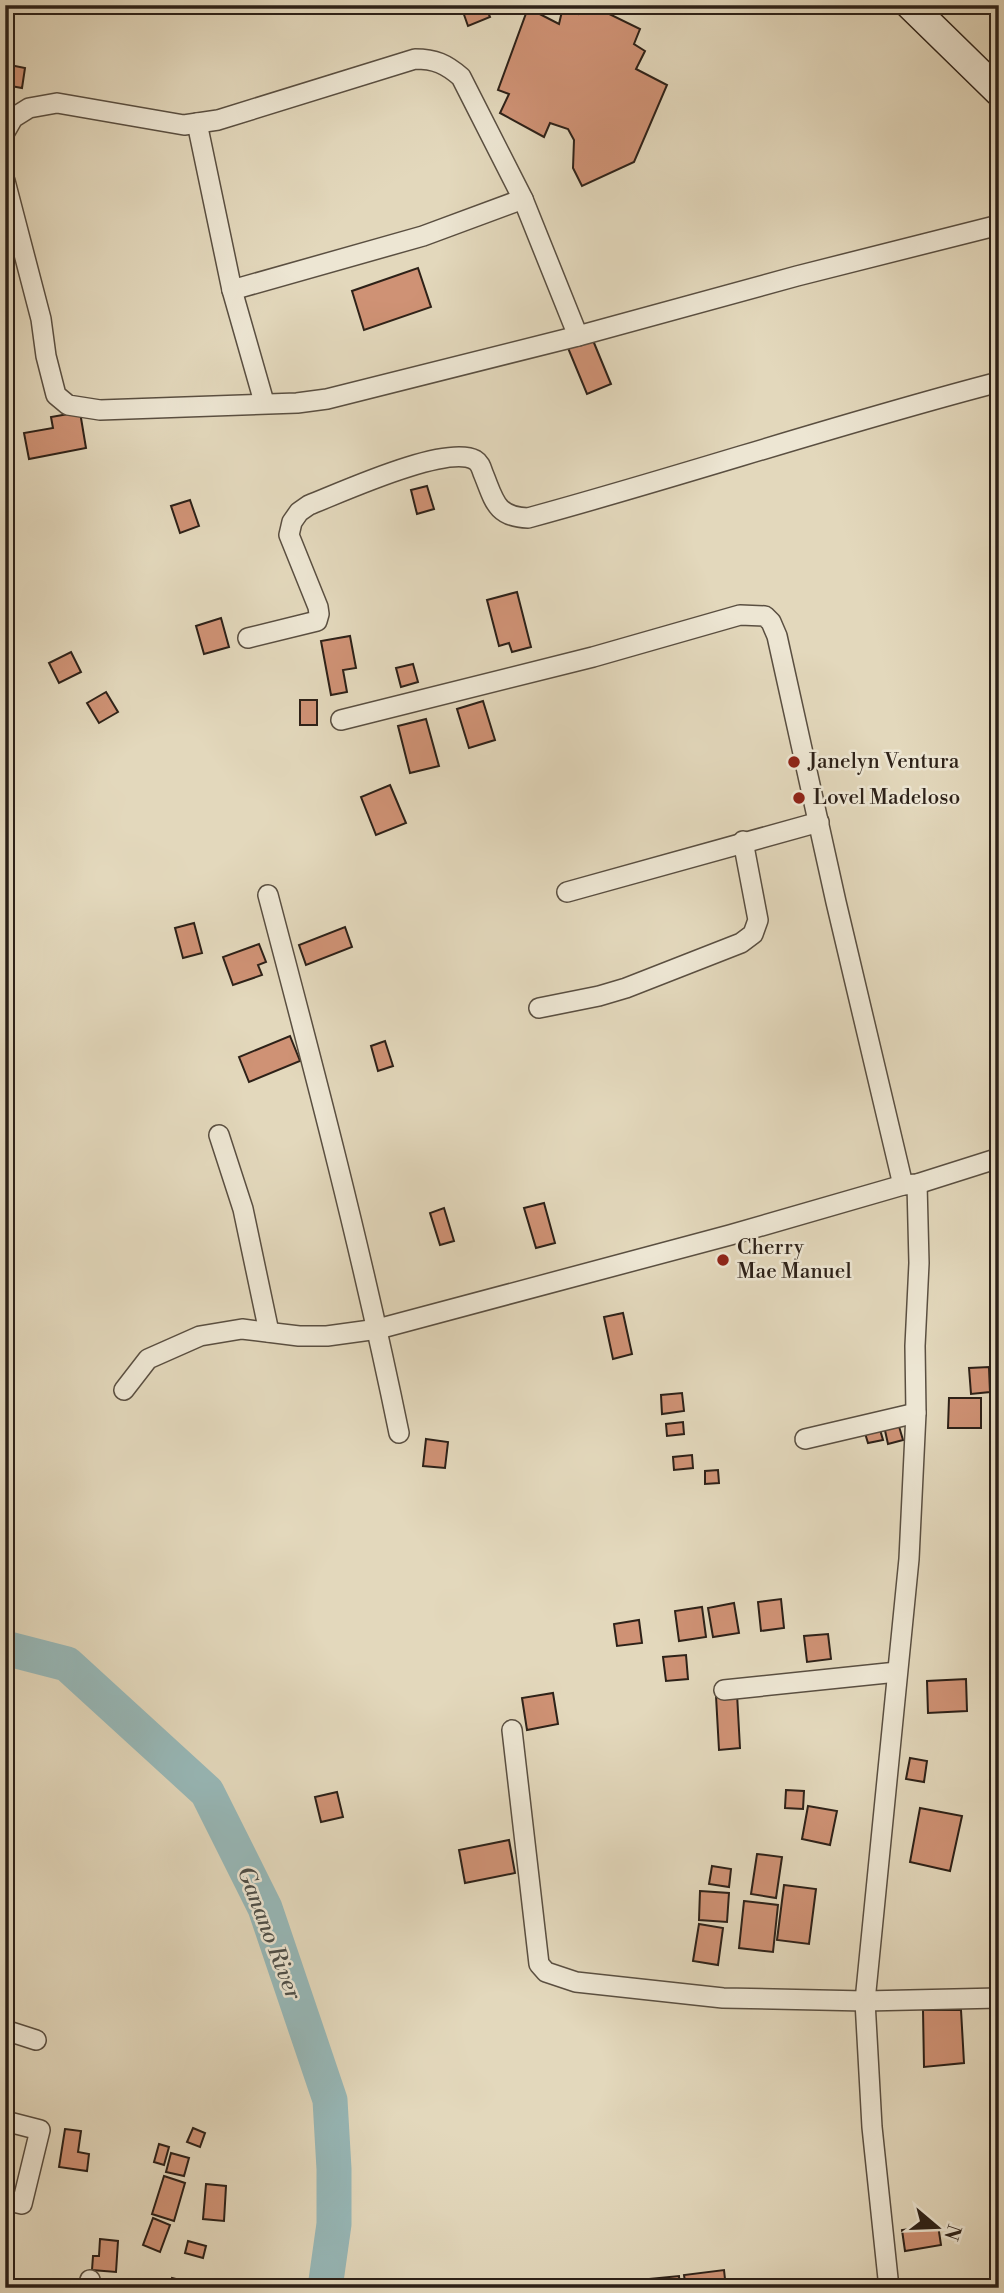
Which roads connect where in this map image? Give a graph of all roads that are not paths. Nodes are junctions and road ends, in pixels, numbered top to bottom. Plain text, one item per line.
1 (910, 5) edge
2 (999, 92) edge
3 (197, 123) junction
4 (5, 132) edge
5 (5, 181) edge
6 (523, 199) junction
7 (999, 225) edge
8 (232, 290) junction
9 (578, 336) junction
10 (999, 382) edge
11 (264, 402) junction
12 (248, 638) dead end
13 (341, 720) dead end
14 (819, 822) junction
15 (743, 841) junction
16 (567, 892) dead end
17 (268, 895) dead end
18 (539, 1008) dead end
19 (219, 1135) dead end
20 (999, 1158) edge
21 (910, 1185) junction
22 (377, 1329) junction
23 (269, 1332) junction
24 (124, 1390) dead end
25 (916, 1412) junction
26 (399, 1433) dead end
27 (805, 1438) dead end
28 (897, 1672) junction
29 (724, 1690) dead end
30 (512, 1730) dead end
31 (999, 1998) edge
32 (865, 2001) junction
33 (5, 2030) edge
34 (36, 2040) dead end
35 (5, 2121) edge
36 (5, 2200) edge
37 (889, 2288) edge

1 - 2 main road
3 - 4 street
3 - 6 street
3 - 8 street
5 - 11 street
6 - 8 street
6 - 9 street
7 - 9 street
8 - 11 street
9 - 11 street
10 - 12 street
13 - 14 street
14 - 15 street
14 - 21 street
15 - 16 street
15 - 18 street
17 - 22 street
19 - 23 street
20 - 21 street
21 - 22 street
21 - 25 street
22 - 23 street
22 - 26 street
23 - 24 street
25 - 27 street
25 - 28 street
28 - 29 street
28 - 32 street
30 - 32 street
31 - 32 street
32 - 37 street
33 - 34 street
35 - 36 street

